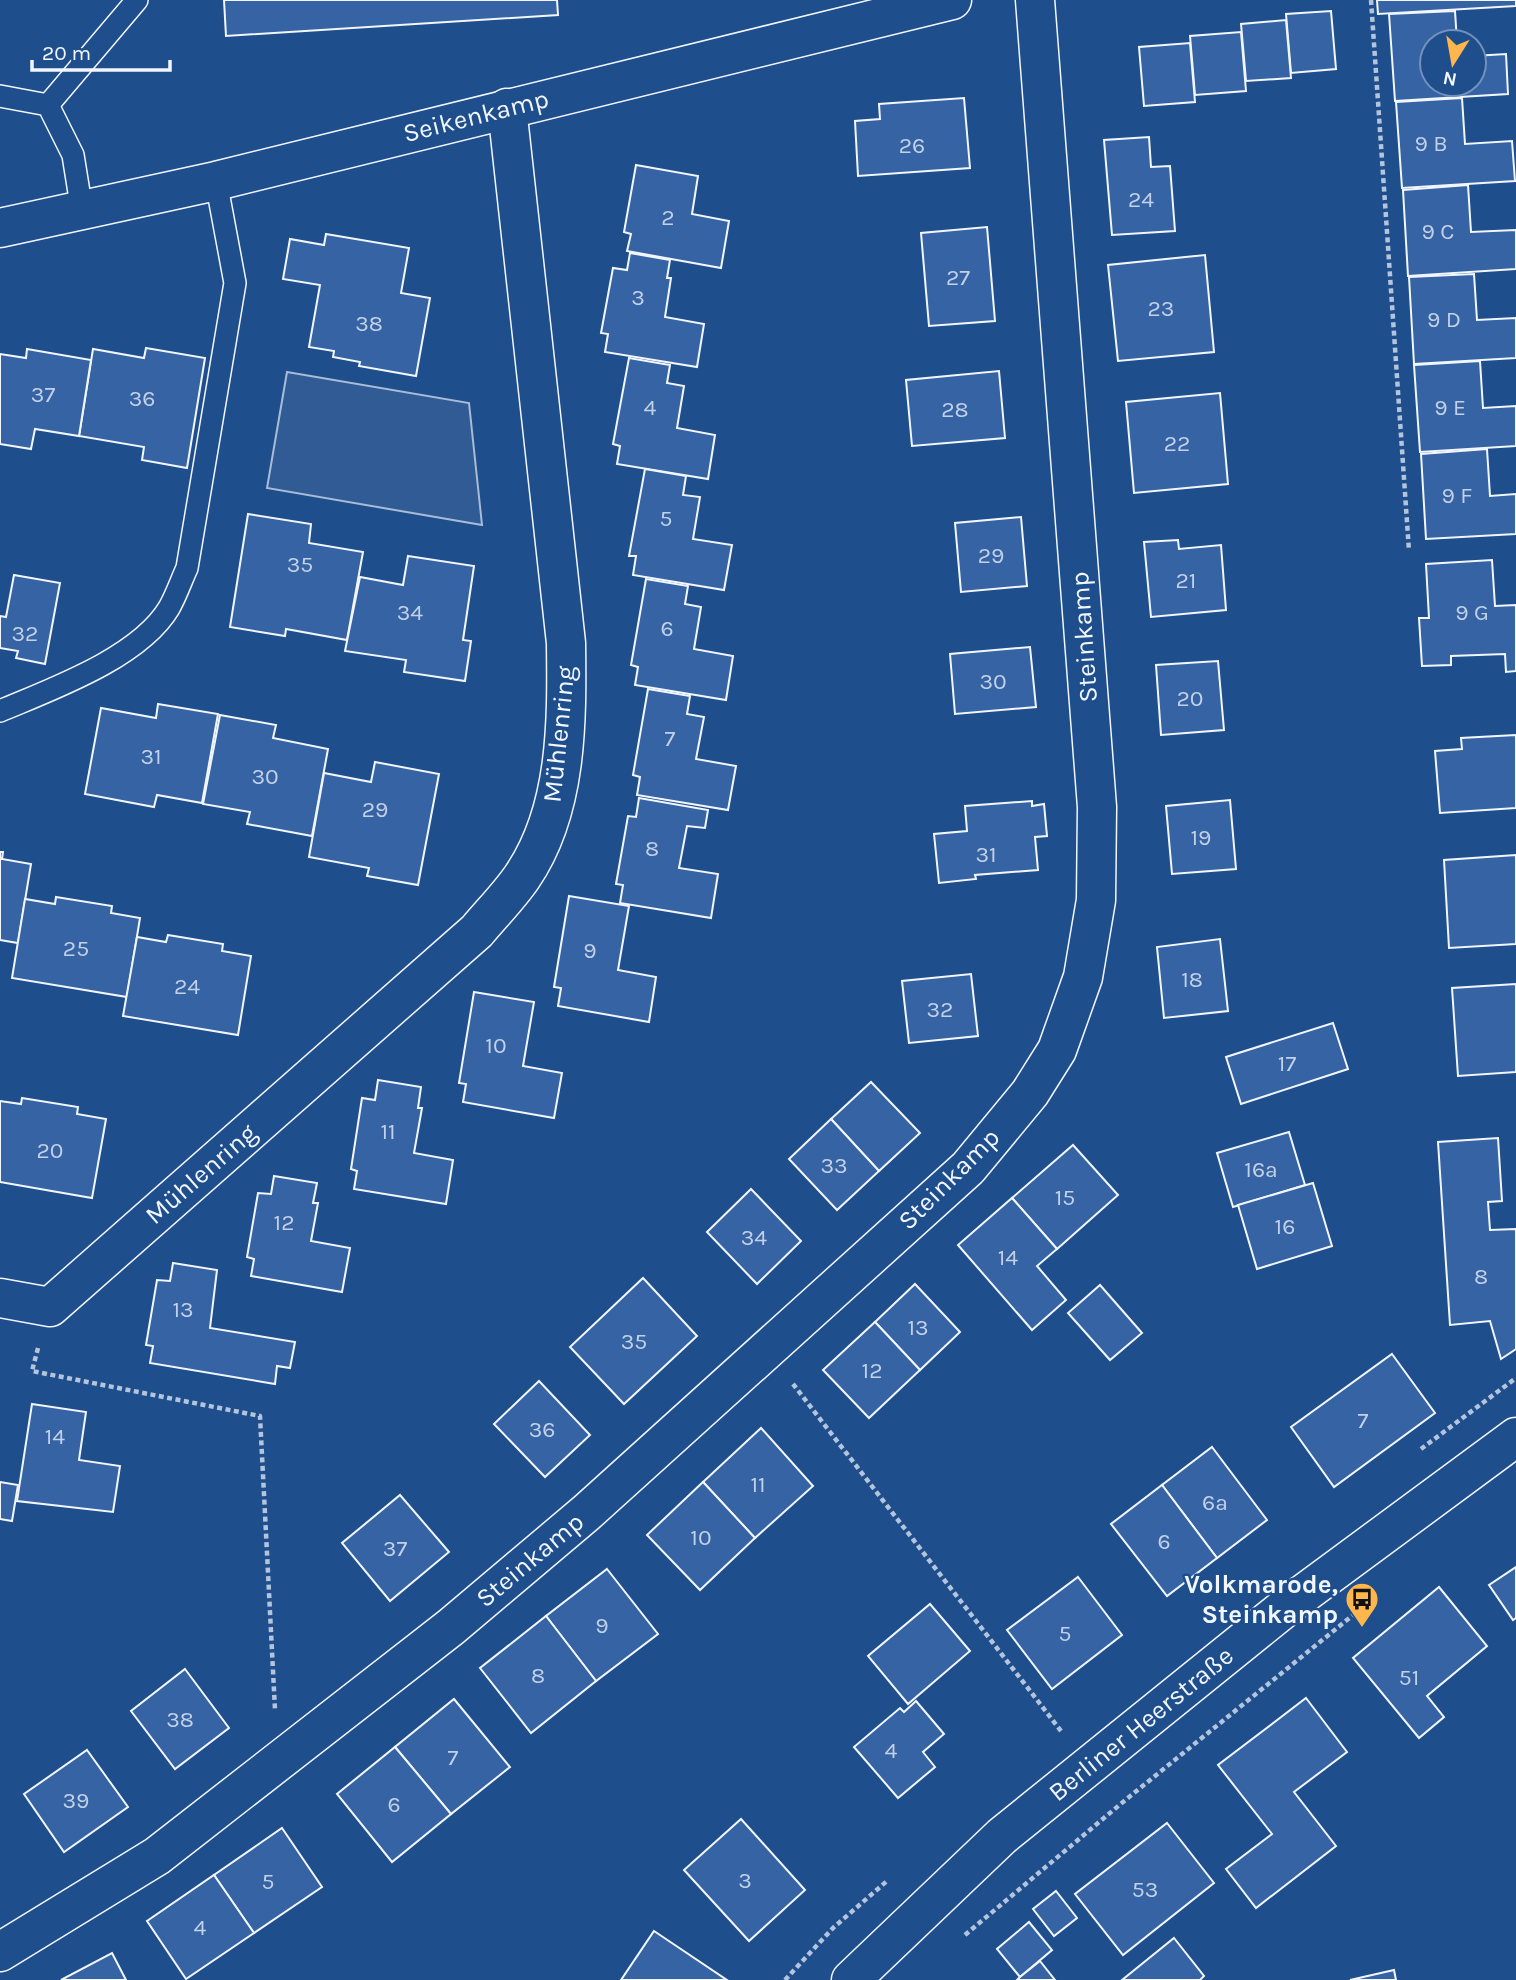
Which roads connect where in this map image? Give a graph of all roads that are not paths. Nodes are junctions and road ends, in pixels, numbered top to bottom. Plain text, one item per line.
1 (137, 0) edge
2 (952, 0) edge
3 (1035, 0) edge
4 (0, 96) edge
5 (48, 105) junction
6 (507, 108) junction
7 (216, 181) junction
8 (82, 211) junction
9 (0, 228) edge
10 (0, 710) edge
11 (0, 1298) edge
12 (1516, 1437) edge
13 (0, 1952) edge
14 (851, 1980) edge

1 - 5 lane
2 - 6 street, Seikenkamp
3 - 13 street, Steinkamp
4 - 5 lane
5 - 8 lane
6 - 7 street, Seikenkamp
6 - 11 street, Mühlenring
7 - 8 street, Seikenkamp
7 - 10 lane
8 - 9 street, Seikenkamp
12 - 14 street, Berliner Heerstraße

